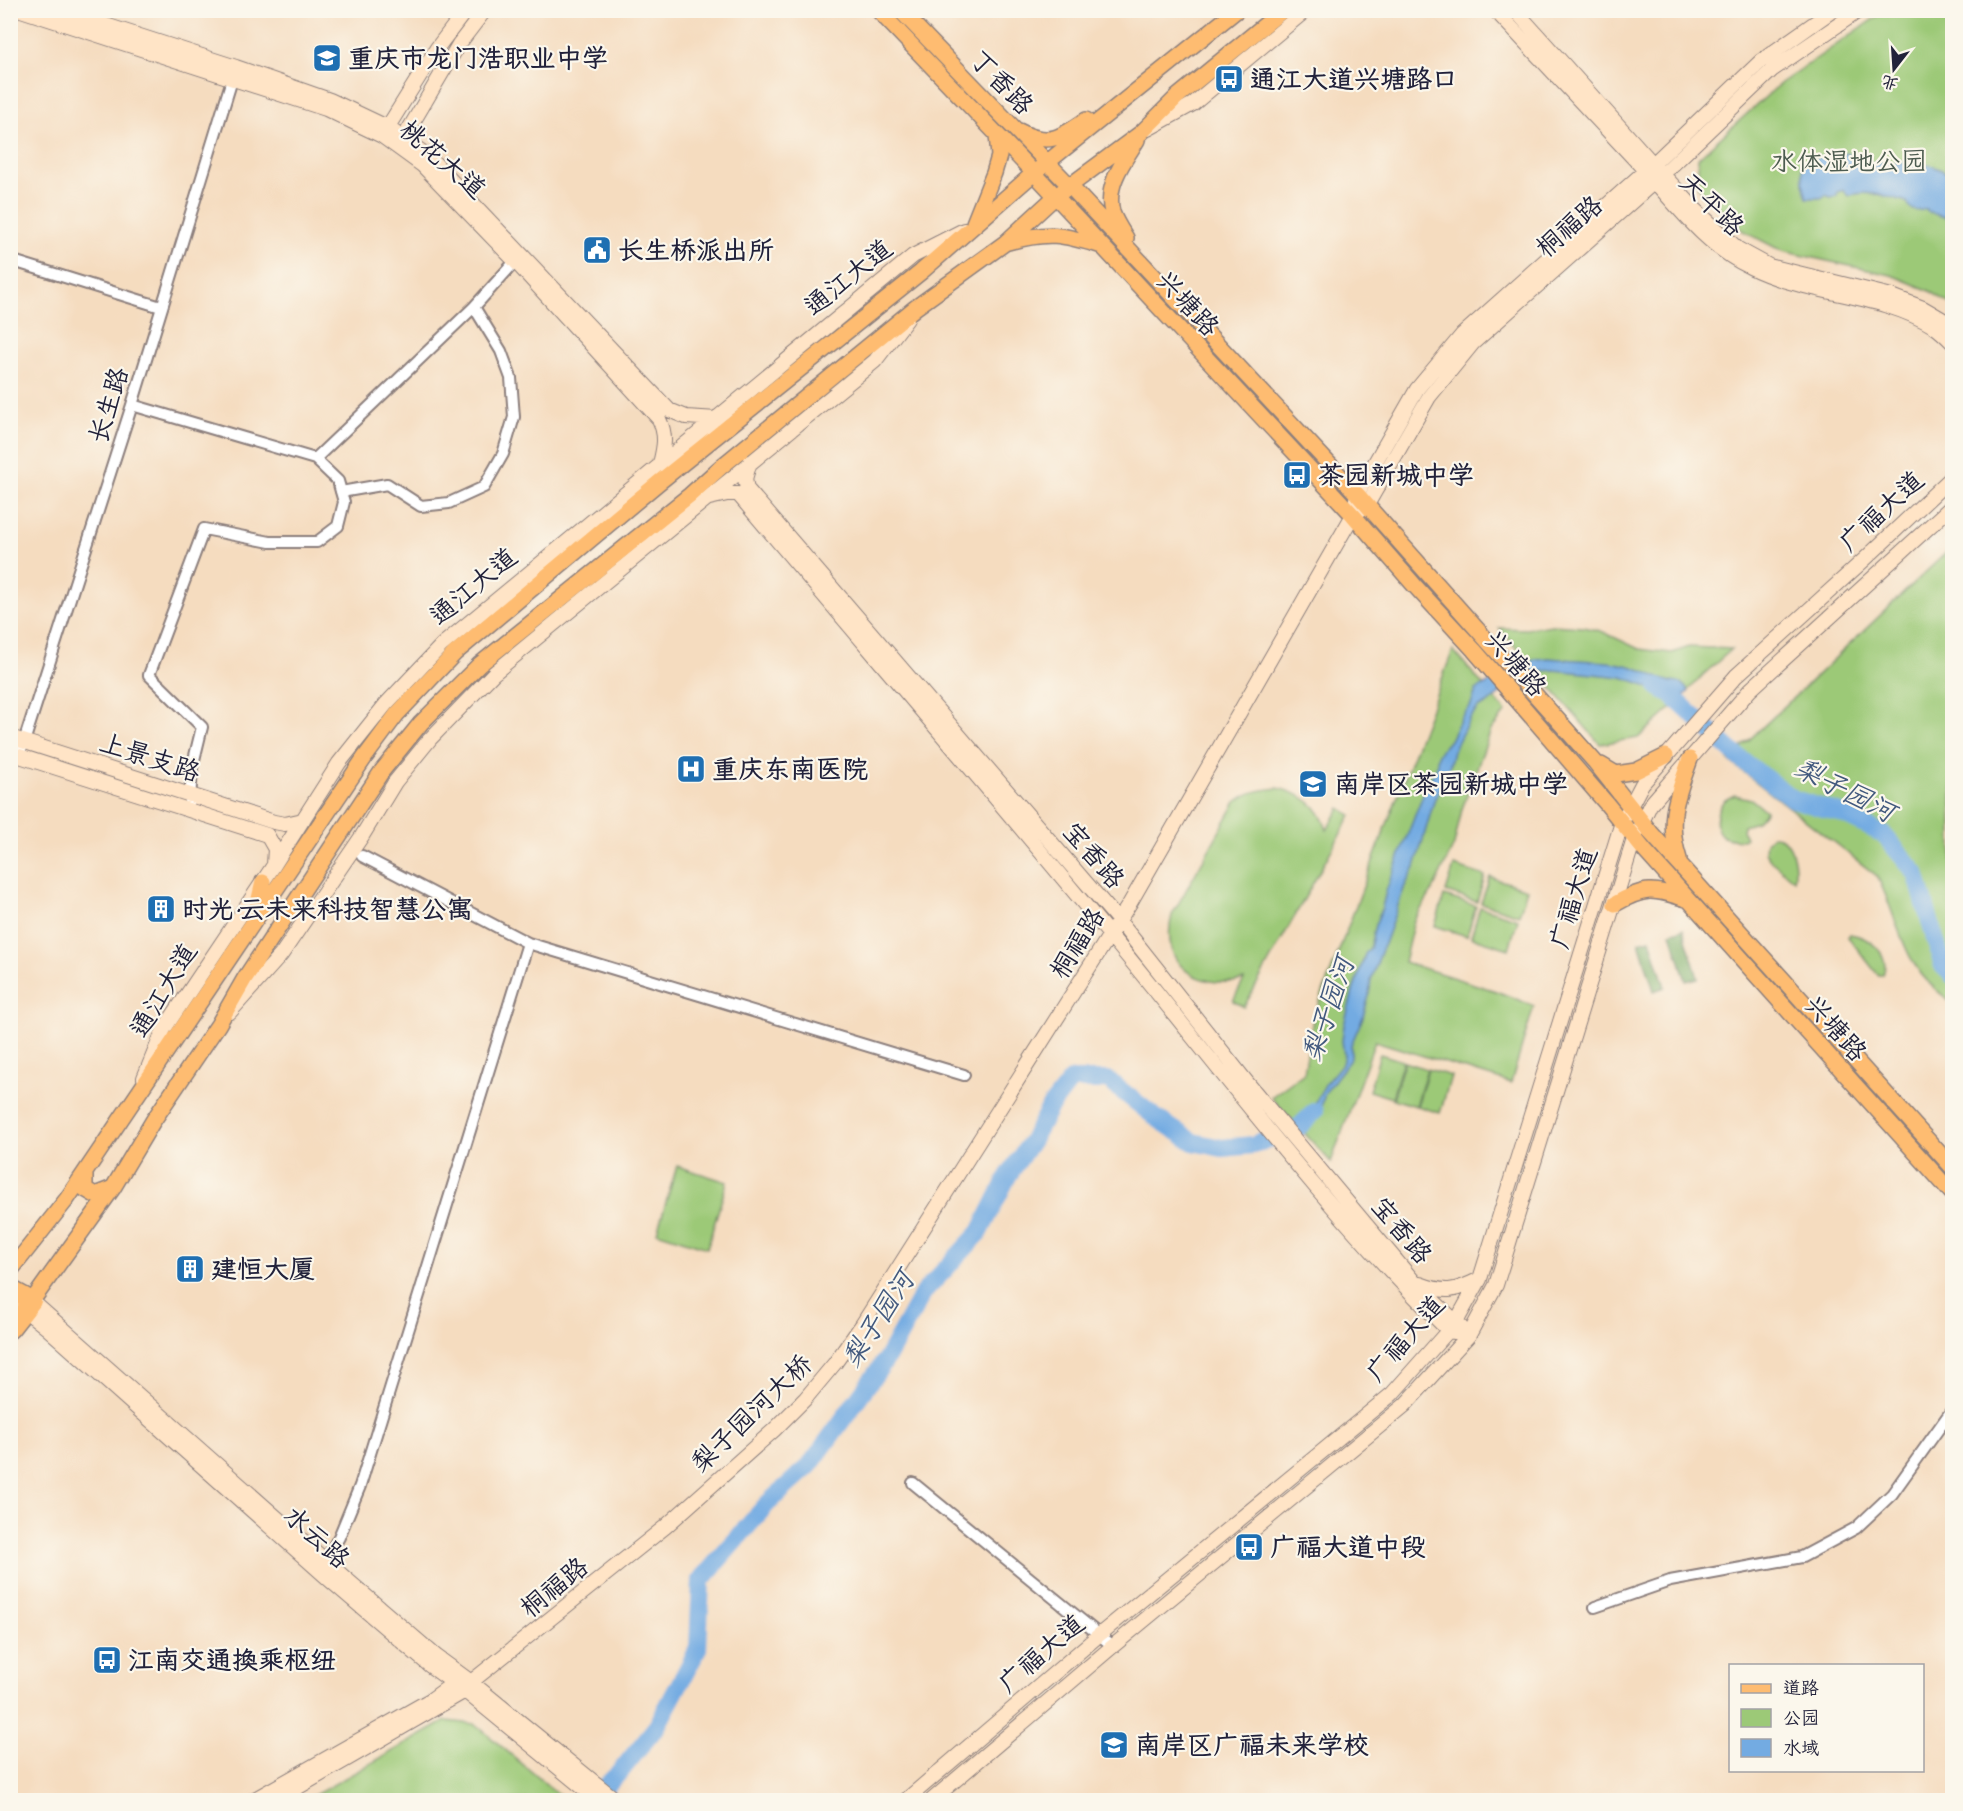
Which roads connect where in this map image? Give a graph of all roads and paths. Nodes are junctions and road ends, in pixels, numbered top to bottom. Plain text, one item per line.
1 (21, 10) edge
2 (59, 10) edge
3 (466, 10) edge
4 (485, 10) edge
5 (878, 10) edge
6 (900, 10) edge
7 (1228, 10) edge
8 (1237, 10) edge
9 (1283, 10) edge
10 (1306, 10) edge
11 (1495, 10) edge
12 (1515, 10) edge
13 (1833, 10) edge
14 (1860, 10) edge
15 (1196, 44) junction
16 (234, 72) junction
17 (1143, 86) junction
18 (1011, 126) junction
19 (385, 132) junction
20 (1141, 133) junction
21 (997, 135) junction
22 (400, 143) junction
23 (1047, 163) junction
24 (1034, 173) junction
25 (1654, 173) junction
26 (1070, 186) junction
27 (1056, 196) junction
28 (974, 225) junction
29 (1005, 243) junction
30 (1102, 246) junction
31 (519, 257) junction
32 (1137, 259) junction
33 (10, 260) edge
34 (474, 306) junction
35 (161, 307) junction
36 (915, 308) junction
37 (1953, 326) edge
38 (1953, 342) edge
39 (132, 405) junction
40 (664, 414) junction
41 (717, 419) junction
42 (315, 459) junction
43 (750, 462) junction
44 (660, 464) junction
45 (1953, 477) edge
46 (341, 492) junction
47 (742, 492) junction
48 (705, 499) junction
49 (1362, 500) junction
50 (1953, 506) edge
51 (1353, 515) junction
52 (10, 737) edge
53 (24, 741) junction
54 (15, 754) edge
55 (1666, 756) junction
56 (1690, 759) junction
57 (1595, 762) junction
58 (191, 795) junction
59 (1630, 805) junction
60 (189, 810) junction
61 (303, 820) junction
62 (1642, 820) junction
63 (1622, 822) junction
64 (362, 836) junction
65 (1634, 839) junction
66 (362, 856) junction
67 (274, 865) junction
68 (1681, 865) junction
69 (338, 871) junction
70 (263, 882) junction
71 (1688, 900) junction
72 (1616, 903) junction
73 (1119, 921) junction
74 (253, 923) junction
75 (1110, 935) junction
76 (528, 943) junction
77 (218, 1025) junction
78 (963, 1075) dead end
79 (1244, 1089) junction
80 (133, 1103) junction
81 (1304, 1161) junction
82 (1953, 1167) edge
83 (85, 1173) junction
84 (113, 1188) junction
85 (1953, 1193) edge
86 (10, 1271) edge
87 (1480, 1279) junction
88 (1415, 1282) junction
89 (10, 1289) edge
90 (23, 1305) edge
91 (862, 1325) joint
92 (1452, 1327) junction
93 (10, 1329) edge
94 (1469, 1335) junction
95 (1953, 1410) edge
96 (913, 1483) dead end
97 (665, 1527) joint
98 (323, 1566) junction
99 (1595, 1607) dead end
100 (1099, 1635) junction
101 (1113, 1646) junction
102 (463, 1685) junction
103 (554, 1756) junction
104 (253, 1800) edge
105 (276, 1800) edge
106 (598, 1800) edge
107 (616, 1800) edge
108 (906, 1800) edge
109 (932, 1800) edge

1 - 16 street, 桃花大道
2 - 16 street, 桃花大道
3 - 19 street
4 - 22 street
5 - 21 main road, 丁香路
6 - 18 main road, 丁香路
7 - 15 street, 通江大道
8 - 15 main road, 通江大道
9 - 20 main road
10 - 20 street
11 - 25 street, 天平路
12 - 25 street, 天平路
13 - 25 street, 桐福路
14 - 25 street, 桐福路
15 - 17 main road, 通江大道
16 - 19 street, 桃花大道
16 - 35 street, 长生路
17 - 18 main road
17 - 23 main road, 通江大道
18 - 23 main road, 丁香路
19 - 22 street, 桃花大道
20 - 26 main road
20 - 32 main road
21 - 24 main road, 丁香路
21 - 28 main road
22 - 31 street, 桃花大道
23 - 24 main road, 通江大道
23 - 26 main road, 丁香路
24 - 27 main road, 兴塘路
24 - 28 main road, 通江大道
25 - 37 street, 天平路
25 - 38 street, 天平路
25 - 49 street, 桐福路
26 - 27 main road
26 - 32 main road, 兴塘路
27 - 29 main road
27 - 30 main road, 兴塘路
28 - 41 street, 通江大道
28 - 74 main road, 通江大道
29 - 30 main road
29 - 36 main road
30 - 51 main road, 兴塘路
31 - 34 street
31 - 40 street, 桃花大道
32 - 49 main road, 兴塘路
33 - 35 street
34 - 42 street
34 - 46 street
35 - 39 street, 长生路
36 - 43 street
36 - 77 main road
39 - 42 street
39 - 53 street, 长生路
40 - 41 street
40 - 44 street
41 - 44 street, 通江大道
42 - 46 street
43 - 47 street
43 - 48 street
44 - 61 street, 通江大道
45 - 55 street, 广福大道
46 - 58 street
47 - 48 street
47 - 73 street, 宝香路
47 - 75 street, 宝香路
48 - 64 street
49 - 51 street, 桐福路
49 - 57 main road, 兴塘路
50 - 56 street, 广福大道
51 - 63 main road, 兴塘路
51 - 73 street, 桐福路
52 - 53 street, 上景支路
53 - 54 street, 长生路
53 - 58 street, 上景支路
54 - 60 street, 上景支路
55 - 57 main road
55 - 59 street, 广福大道
56 - 62 street, 广福大道
56 - 68 main road
57 - 59 main road, 兴塘路
58 - 60 street
58 - 61 street, 上景支路
59 - 62 main road, 兴塘路
59 - 63 street, 广福大道
60 - 67 street, 上景支路
61 - 67 street, 通江大道
62 - 65 street, 广福大道
62 - 68 main road, 兴塘路
63 - 65 main road, 兴塘路
63 - 87 street, 广福大道
64 - 66 street
64 - 69 street
65 - 71 main road, 兴塘路
65 - 72 street, 广福大道
66 - 69 street
66 - 76 street
67 - 70 street, 通江大道
68 - 82 main road, 兴塘路
69 - 77 street
70 - 74 main road
70 - 80 street, 通江大道
71 - 72 main road
71 - 85 main road, 兴塘路
72 - 94 street, 广福大道
73 - 75 street, 桐福路
73 - 79 street, 宝香路
74 - 80 main road, 通江大道
75 - 79 street, 宝香路
75 - 91 street, 桐福路
76 - 78 street
76 - 98 street
77 - 84 main road
79 - 81 street, 宝香路
80 - 83 main road, 通江大道
81 - 88 street, 宝香路
81 - 92 street, 宝香路
83 - 84 main road
83 - 86 main road, 通江大道
84 - 90 main road
87 - 88 street
87 - 92 street, 广福大道
88 - 92 street, 宝香路
89 - 90 highway
90 - 93 highway
90 - 98 street, 水云路
91 - 97 street, 梨子园河大桥
92 - 94 street
92 - 100 street, 广福大道
94 - 101 street, 广福大道
95 - 99 street
96 - 100 street
97 - 102 street, 桐福路
98 - 102 street, 水云路
100 - 101 street
100 - 108 street, 广福大道
101 - 109 street, 广福大道
102 - 103 street, 水云路
102 - 104 street
102 - 105 street
103 - 106 street, 水云路
103 - 107 street, 水云路

